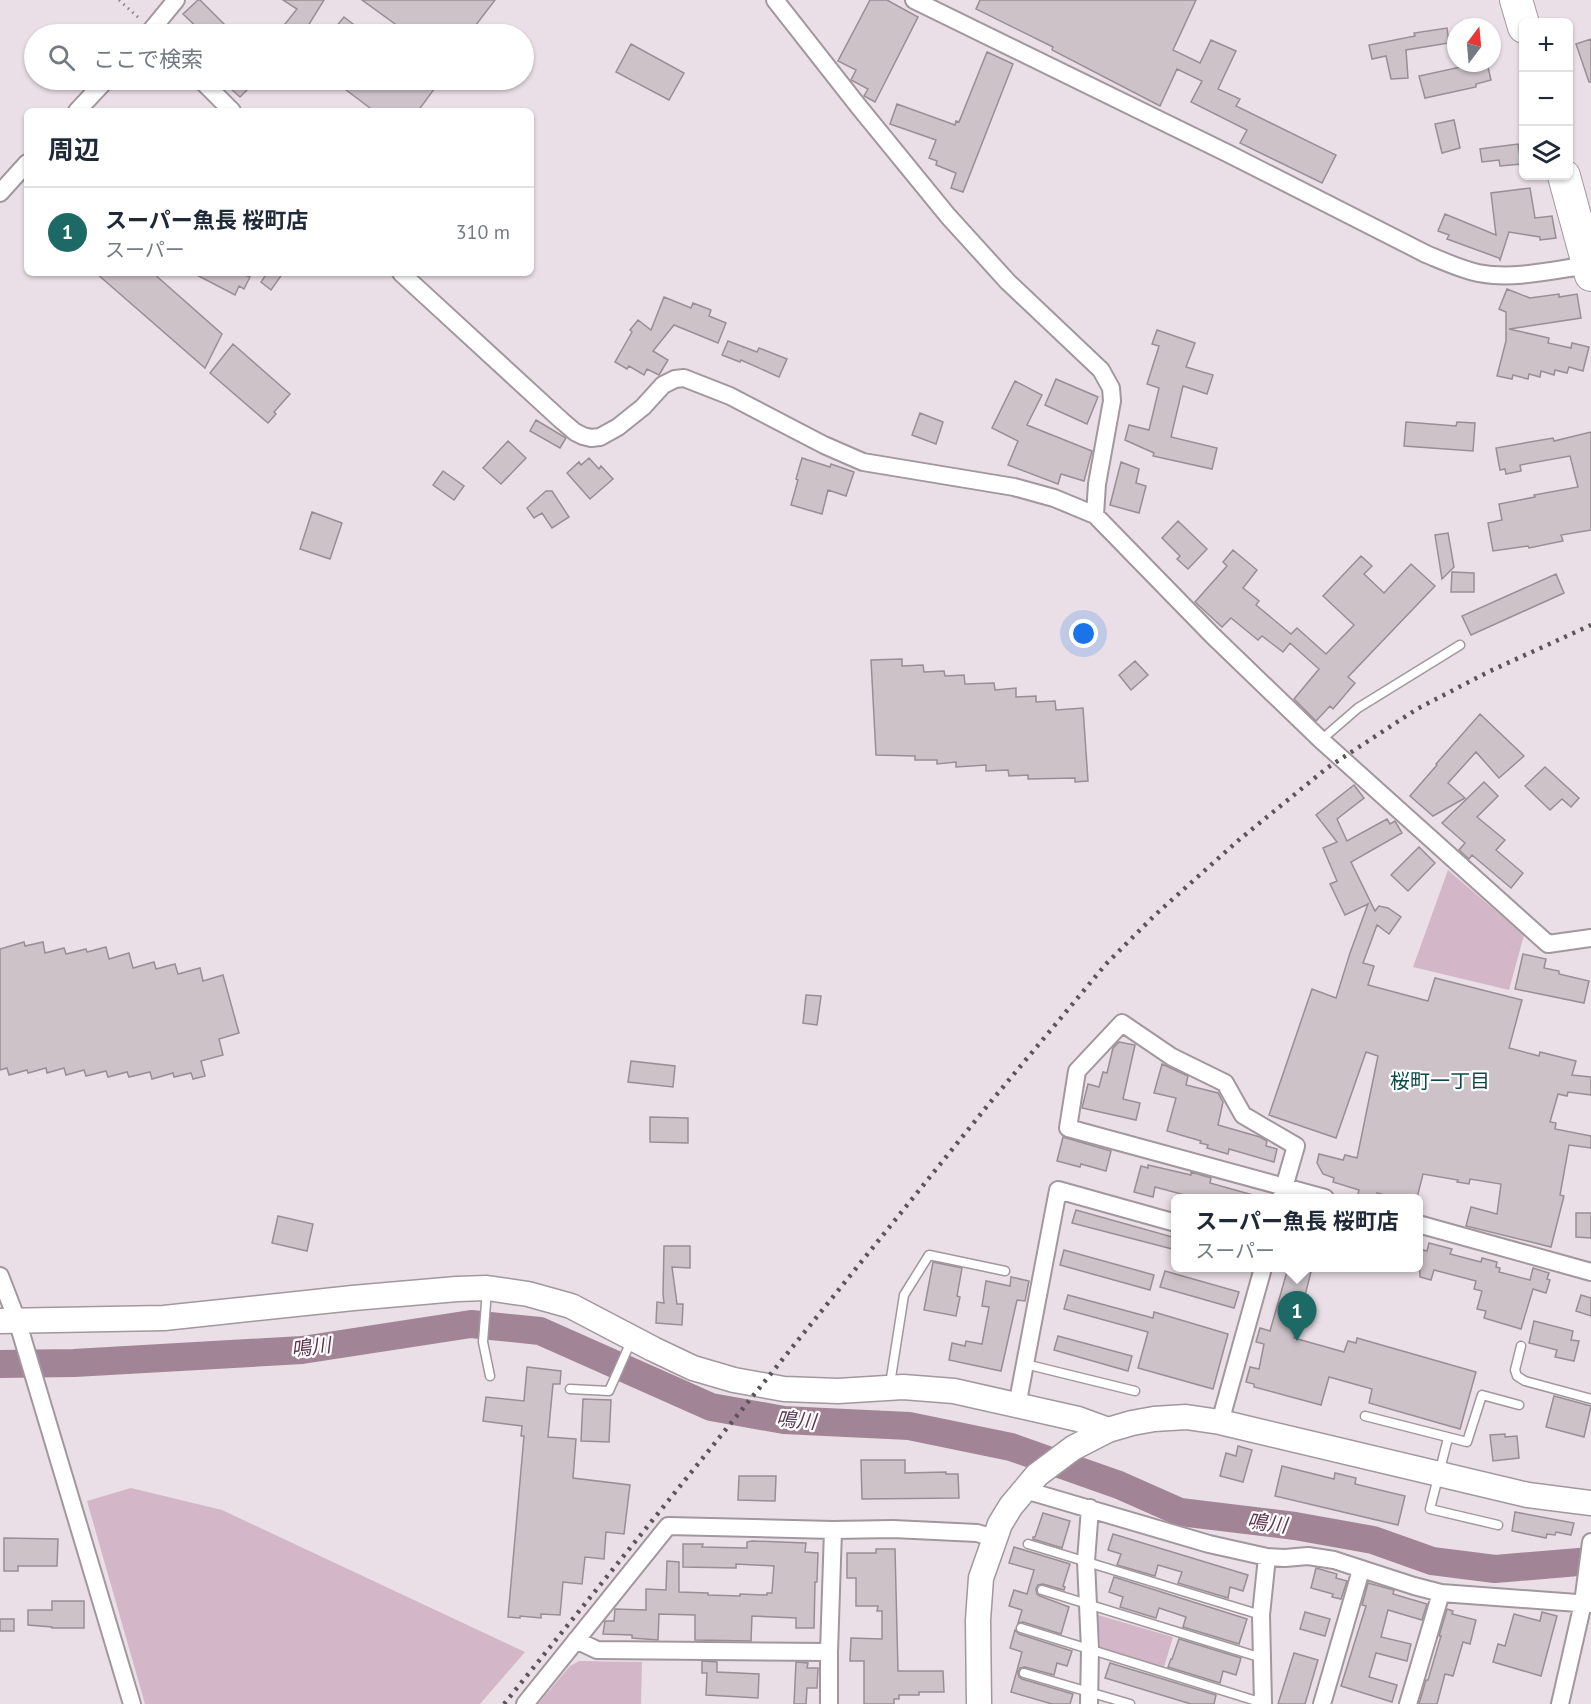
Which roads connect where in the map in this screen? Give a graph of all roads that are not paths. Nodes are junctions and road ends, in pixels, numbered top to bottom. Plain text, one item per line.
1 (176, 0) edge
2 (775, 0) edge
3 (914, 0) edge
4 (1516, 0) edge
5 (1521, 18) edge
6 (159, 24) edge
7 (97, 90) edge
8 (211, 90) edge
9 (80, 108) edge
10 (229, 108) edge
11 (24, 166) edge
12 (1565, 180) edge
13 (0, 193) edge
14 (1590, 270) edge
15 (404, 276) edge
16 (1095, 515) junction
17 (1460, 645) dead end
18 (1321, 740) junction
19 (1591, 938) edge
20 (1282, 1193) edge
21 (1171, 1222) edge
22 (1423, 1225) edge
23 (1005, 1271) dead end
24 (1262, 1272) edge
25 (1591, 1272) edge
26 (0, 1276) edge
27 (487, 1288) junction
28 (8, 1321) edge
29 (1521, 1346) dead end
30 (628, 1348) junction
31 (1025, 1364) junction
32 (490, 1376) dead end
33 (889, 1388) junction
34 (570, 1389) dead end
35 (1135, 1391) dead end
36 (1591, 1399) edge
37 (1519, 1405) dead end
38 (1017, 1406) junction
39 (1365, 1416) dead end
40 (1221, 1422) junction
41 (1108, 1430) junction
42 (1448, 1438) junction
43 (1439, 1474) junction
44 (1031, 1483) junction
45 (1591, 1503) edge
46 (1090, 1508) junction
47 (1498, 1526) dead end
48 (832, 1530) junction
49 (994, 1538) junction
50 (1028, 1544) dead end
51 (1591, 1545) edge
52 (1267, 1557) junction
53 (1086, 1561) junction
54 (1361, 1570) junction
55 (1042, 1590) dead end
56 (1441, 1593) junction
57 (1587, 1603) edge
58 (1088, 1605) junction
59 (1261, 1615) junction
60 (1021, 1628) dead end
61 (576, 1640) junction
62 (1090, 1649) junction
63 (829, 1652) junction
64 (1262, 1658) junction
65 (1024, 1673) dead end
66 (1090, 1698) edge
67 (132, 1704) edge
68 (525, 1704) edge
69 (829, 1704) edge
70 (979, 1704) edge
71 (1130, 1704) edge
72 (1263, 1704) edge
73 (1322, 1704) edge
74 (1408, 1704) edge
75 (1560, 1704) edge

1 - 6 street
2 - 16 street
3 - 14 street
4 - 5 highway
7 - 9 street
8 - 10 street
11 - 13 street
12 - 14 highway
15 - 16 street
16 - 18 street
17 - 18 lane
18 - 19 street
20 - 20 street
21 - 31 street
22 - 25 street
23 - 33 lane
24 - 40 street
26 - 28 street
27 - 28 street
27 - 30 street
27 - 32 lane
28 - 67 street
29 - 36 lane
30 - 33 street
30 - 34 lane
31 - 35 lane
31 - 38 street
33 - 38 street
37 - 42 lane
38 - 41 street
39 - 42 lane
40 - 41 street
40 - 43 street
41 - 44 street
42 - 43 lane
43 - 45 street
43 - 47 lane
44 - 46 street
44 - 49 street
46 - 52 street
46 - 53 street
48 - 49 street
48 - 61 street
48 - 63 street
49 - 70 street
50 - 53 lane
51 - 57 street
52 - 54 street
52 - 59 street
53 - 58 street
53 - 59 lane
54 - 56 street
54 - 73 street
55 - 58 lane
56 - 57 street
56 - 74 street
57 - 75 street
58 - 62 street
58 - 64 lane
59 - 64 street
60 - 62 lane
61 - 63 street
61 - 68 street
62 - 66 street
62 - 72 lane
63 - 69 street
64 - 72 street
65 - 66 lane
66 - 71 lane

